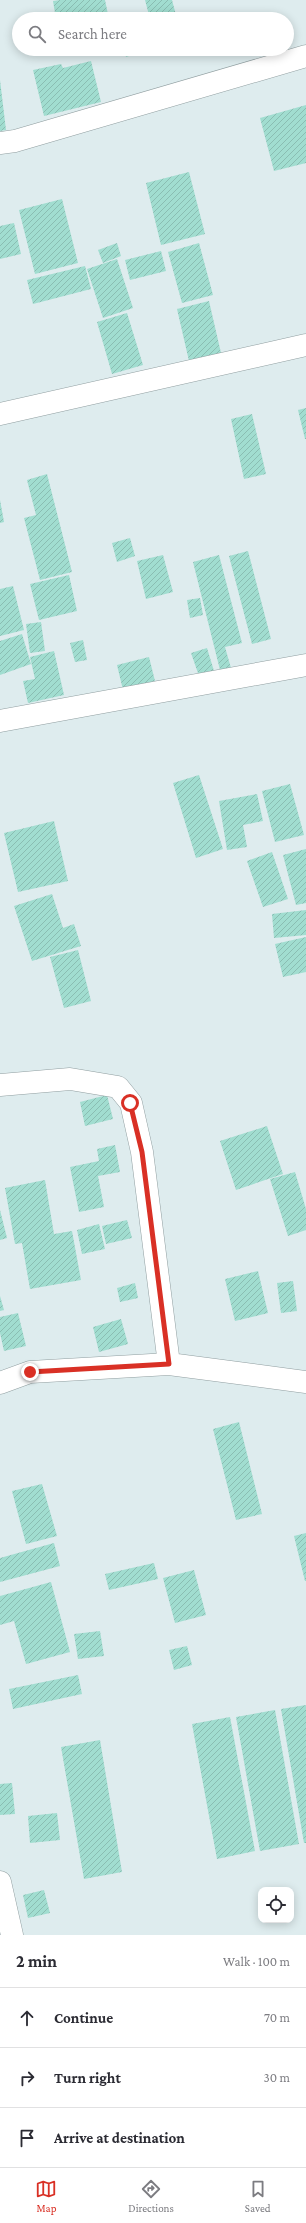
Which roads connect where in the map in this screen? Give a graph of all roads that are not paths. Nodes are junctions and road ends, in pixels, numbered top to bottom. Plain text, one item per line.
1 (306, 56) edge
2 (0, 143) edge
3 (306, 345) edge
4 (0, 414) edge
5 (306, 665) edge
6 (0, 721) edge
7 (0, 1085) edge
8 (169, 1364) junction
9 (306, 1382) edge
10 (0, 1383) edge
11 (0, 1882) edge
12 (12, 1935) edge

1 - 2 street
3 - 4 street
5 - 6 street
7 - 8 street
8 - 9 street
8 - 10 street
11 - 12 street

